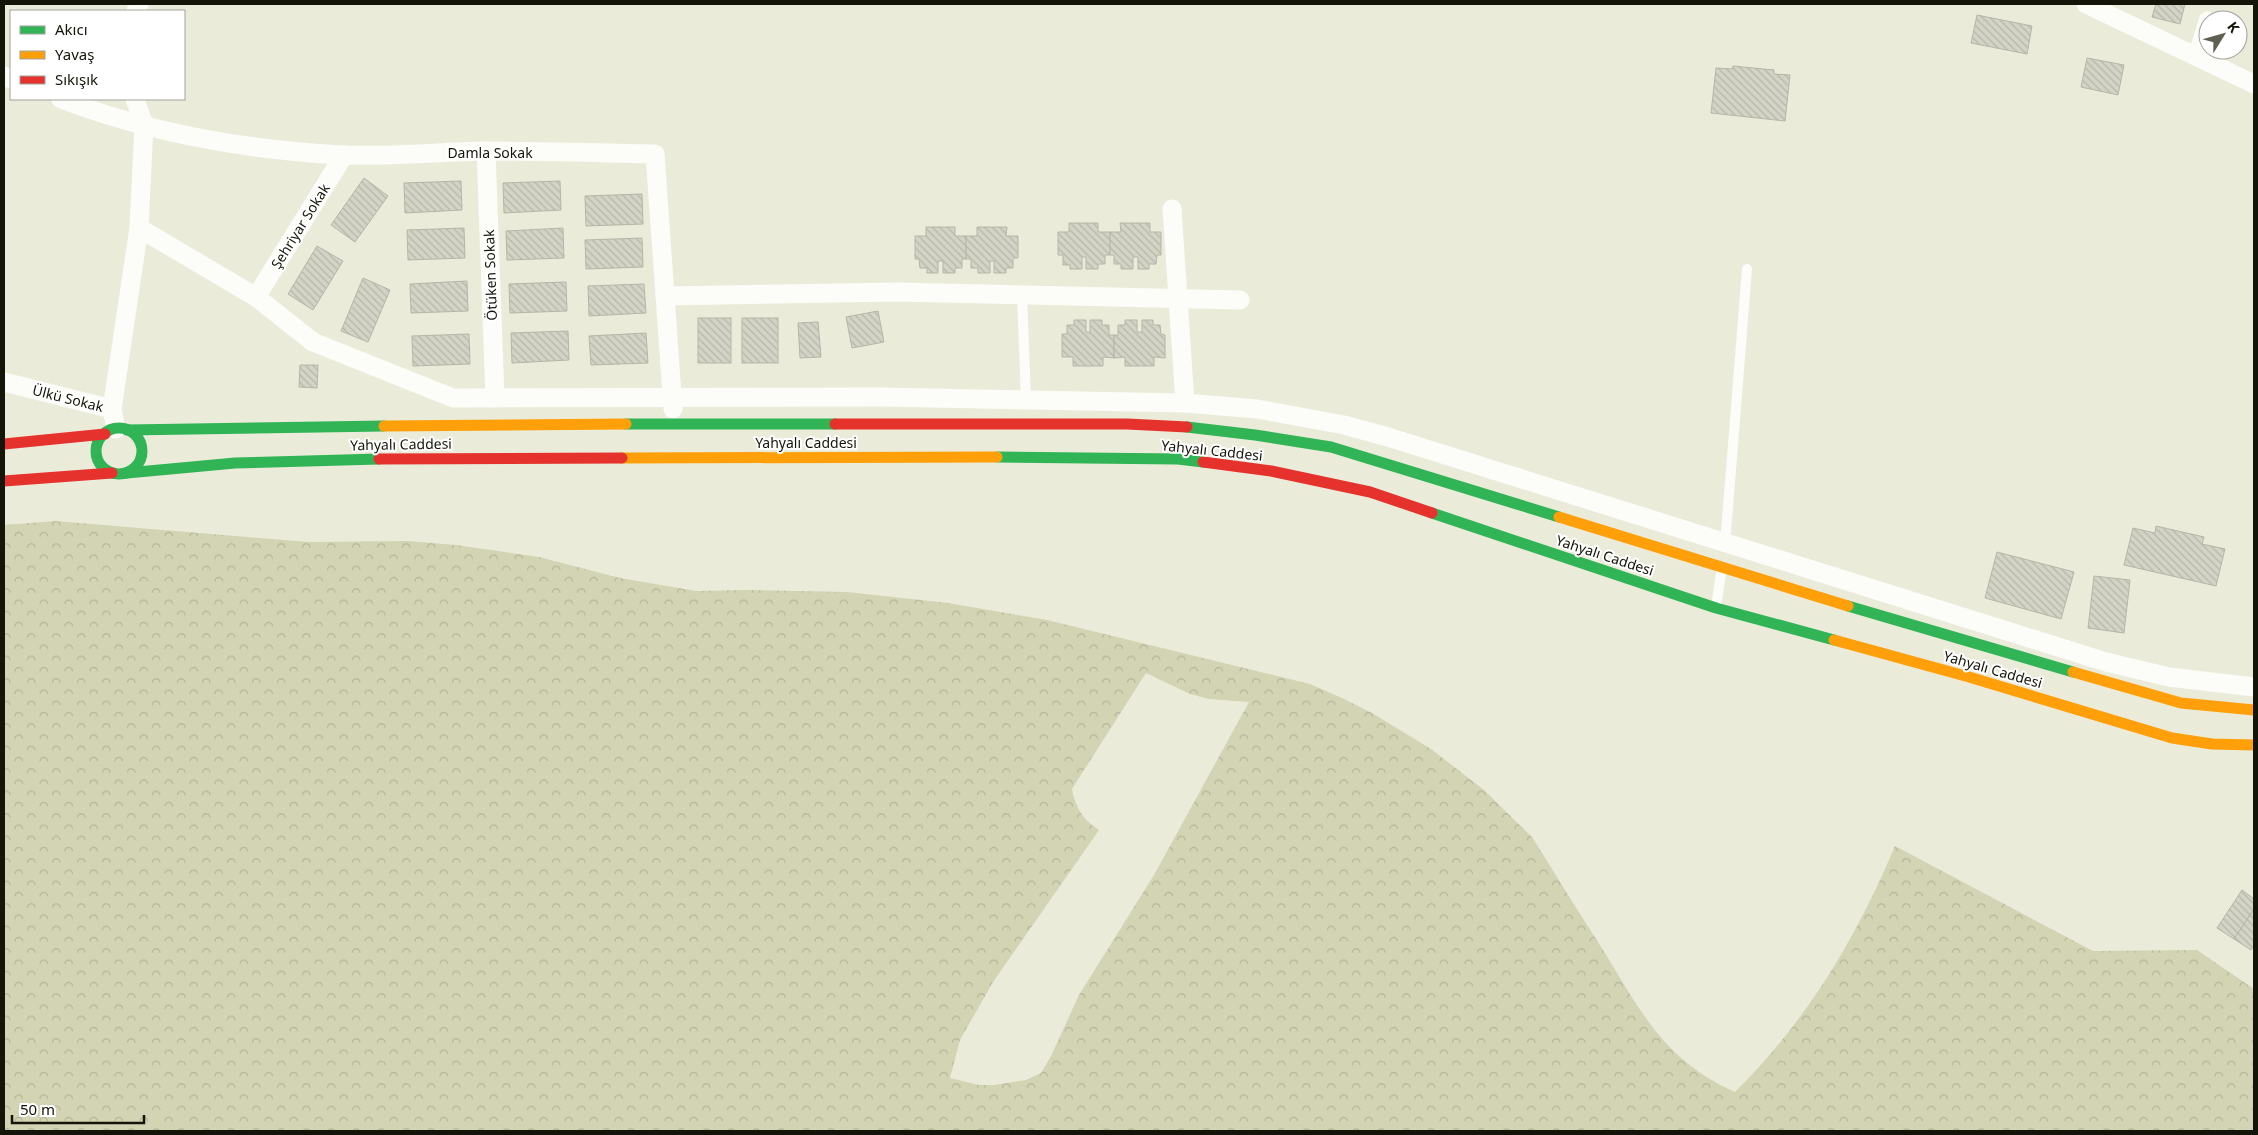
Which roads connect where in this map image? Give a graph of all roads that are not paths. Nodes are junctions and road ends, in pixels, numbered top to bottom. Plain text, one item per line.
1 (2086, 4) edge
2 (2198, 53) edge
3 (2197, 56) junction
4 (2254, 84) edge
5 (65, 100) edge
6 (136, 100) edge
7 (144, 125) junction
8 (486, 151) junction
9 (344, 155) junction
10 (1172, 209) dead end
11 (139, 228) junction
12 (1747, 269) dead end
13 (1022, 295) junction
14 (665, 296) junction
15 (256, 297) junction
16 (1179, 298) junction
17 (1240, 300) dead end
18 (4, 382) edge
19 (672, 397) junction
20 (494, 398) junction
21 (1026, 400) junction
22 (1185, 403) junction
23 (112, 409) junction
24 (674, 423) junction
25 (116, 431) junction
26 (4, 444) edge
27 (112, 473) junction
28 (127, 473) junction
29 (4, 481) edge
30 (1725, 542) junction
31 (1722, 567) junction
32 (1716, 608) junction
33 (2254, 687) edge
34 (2254, 710) edge
35 (2254, 745) edge

1 - 3 street
2 - 3 street
3 - 4 street
5 - 7 street, Damla Sokak
6 - 7 street
7 - 9 street, Damla Sokak
7 - 11 street
8 - 9 street, Damla Sokak
8 - 14 street, Damla Sokak
8 - 20 street, Ötüken Sokak
9 - 15 street, Şehriyar Sokak
10 - 16 street
11 - 15 street
11 - 23 street
12 - 30 lane
13 - 14 street
13 - 16 street
13 - 21 lane
14 - 19 street, Damla Sokak
15 - 20 street
16 - 17 street
16 - 22 street
18 - 23 street, Ülkü Sokak
19 - 20 street
19 - 21 street
19 - 24 street, Damla Sokak
21 - 22 street
22 - 30 street
23 - 25 street, Ülkü Sokak
24 - 25 main road, Yahyalı Caddesi
24 - 31 main road, Yahyalı Caddesi
25 - 26 main road, Yahyalı Caddesi
25 - 27 main road
25 - 28 main road
27 - 28 main road
27 - 29 main road
28 - 32 main road, Yahyalı Caddesi
30 - 31 lane
30 - 33 street
31 - 32 lane
31 - 34 main road, Yahyalı Caddesi
32 - 35 main road, Yahyalı Caddesi

